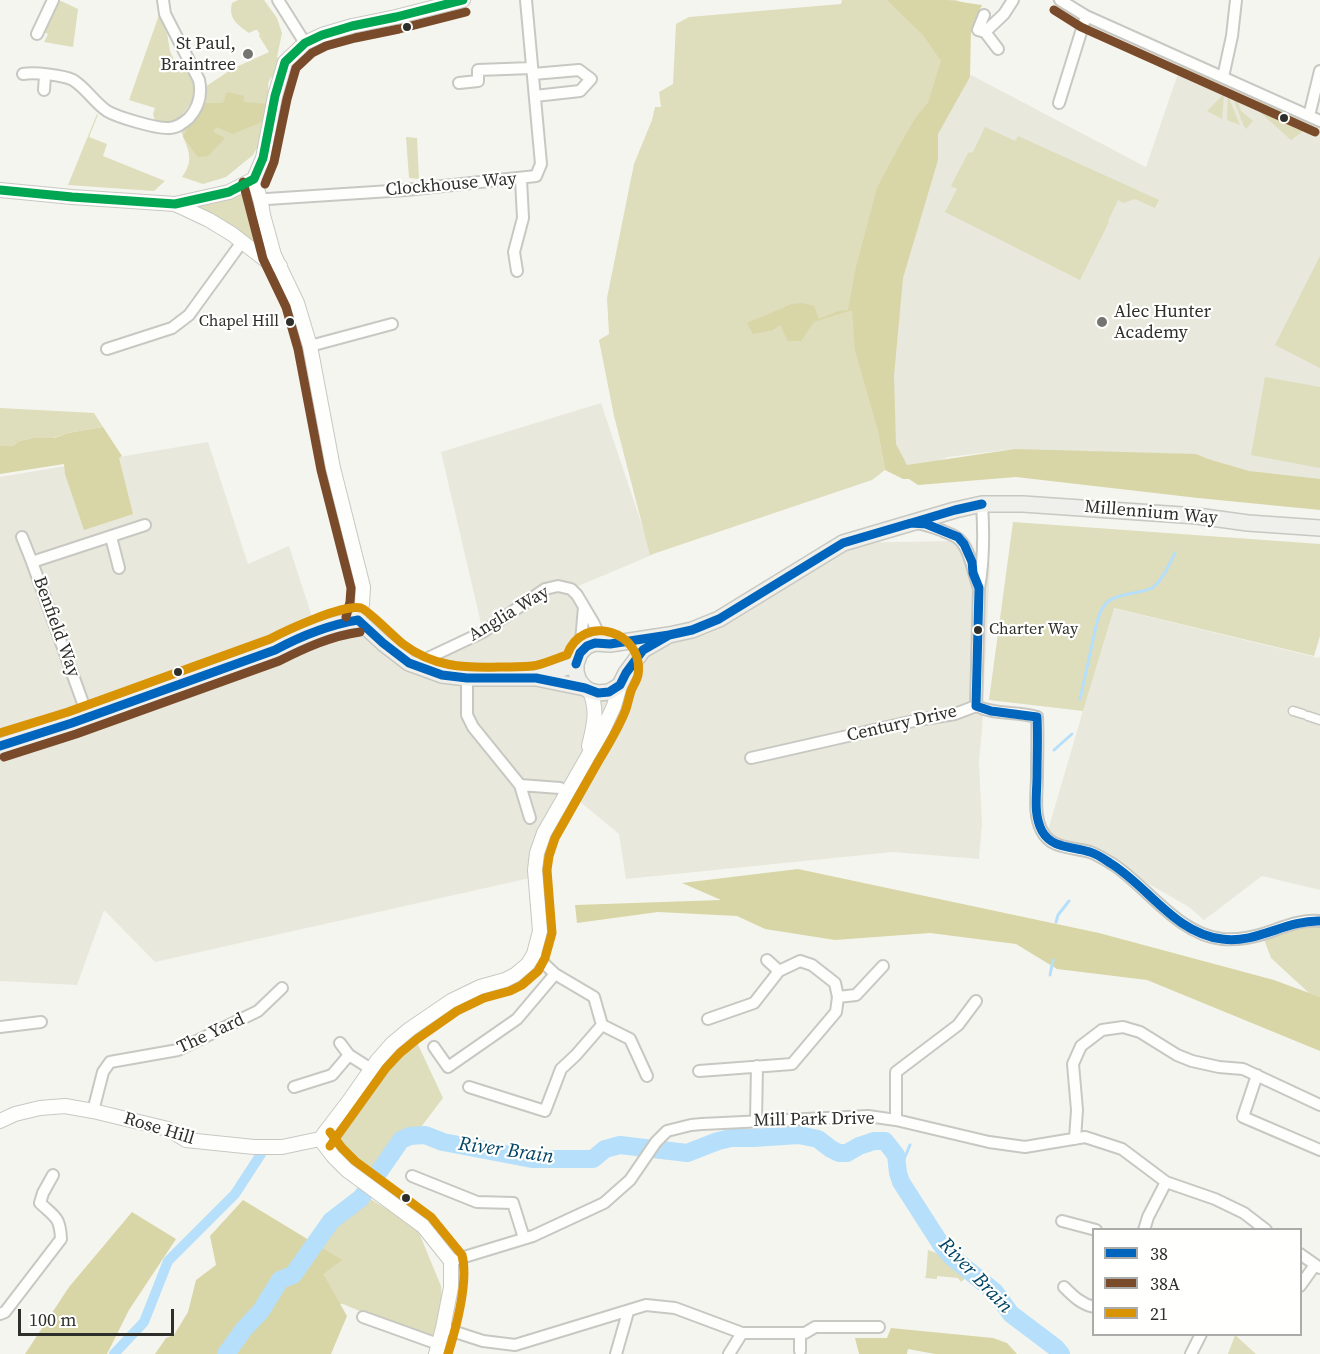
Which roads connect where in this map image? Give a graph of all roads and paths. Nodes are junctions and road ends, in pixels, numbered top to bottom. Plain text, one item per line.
1 (52, 0) edge
2 (163, 0) edge
3 (278, 0) edge
4 (464, 0) edge
5 (526, 0) edge
6 (1013, 0) edge
7 (1060, 0) edge
8 (1236, 0) edge
9 (425, 5) edge
10 (984, 15) dead end
11 (1086, 16) junction
12 (37, 34) dead end
13 (984, 38) junction
14 (305, 43) junction
15 (998, 49) dead end
16 (533, 71) junction
17 (1320, 71) edge
18 (23, 74) dead end
19 (45, 75) junction
20 (1223, 77) junction
21 (459, 83) dead end
22 (44, 90) dead end
23 (535, 96) junction
24 (1059, 103) dead end
25 (1309, 116) junction
26 (1320, 121) edge
27 (254, 179) junction
28 (521, 179) junction
29 (0, 190) edge
30 (261, 202) junction
31 (175, 204) junction
32 (242, 242) junction
33 (280, 266) junction
34 (517, 271) dead end
35 (392, 324) dead end
36 (310, 346) junction
37 (107, 349) dead end
38 (982, 504) junction
39 (911, 523) junction
40 (145, 525) dead end
41 (1320, 528) edge
42 (22, 537) dead end
43 (111, 537) junction
44 (32, 562) junction
45 (119, 568) dead end
46 (979, 588) junction
47 (585, 607) junction
48 (358, 620) junction
49 (669, 635) junction
50 (606, 643) junction
51 (428, 658) dead end
52 (578, 658) junction
53 (467, 678) junction
54 (536, 678) junction
55 (623, 679) junction
56 (587, 689) junction
57 (976, 706) junction
58 (1293, 711) dead end
59 (88, 717) junction
60 (1320, 720) edge
61 (0, 746) edge
62 (587, 756) junction
63 (751, 758) dead end
64 (520, 785) junction
65 (560, 789) dead end
66 (530, 818) dead end
67 (1320, 921) edge
68 (534, 954) junction
69 (766, 960) dead end
70 (883, 966) dead end
71 (779, 970) junction
72 (555, 974) junction
73 (282, 988) dead end
74 (838, 997) junction
75 (976, 1001) dead end
76 (708, 1019) dead end
77 (40, 1022) dead end
78 (602, 1025) junction
79 (0, 1027) edge
80 (340, 1042) dead end
81 (434, 1047) dead end
82 (349, 1055) junction
83 (757, 1066) junction
84 (371, 1069) junction
85 (699, 1071) dead end
86 (1257, 1075) junction
87 (647, 1076) dead end
88 (294, 1087) dead end
89 (469, 1087) dead end
90 (1320, 1105) edge
91 (93, 1111) junction
92 (896, 1120) junction
93 (0, 1121) edge
94 (756, 1121) junction
95 (320, 1139) junction
96 (1075, 1139) junction
97 (1320, 1150) edge
98 (53, 1175) dead end
99 (412, 1176) dead end
100 (1166, 1182) junction
101 (1062, 1221) dead end
102 (1145, 1228) edge
103 (1262, 1228) edge
104 (1092, 1229) edge
105 (524, 1238) junction
106 (1302, 1256) edge
107 (452, 1262) junction
108 (1317, 1267) edge
109 (1302, 1284) edge
110 (1064, 1287) dead end
111 (1092, 1307) edge
112 (628, 1312) junction
113 (0, 1314) edge
114 (363, 1317) dead end
115 (879, 1327) dead end
116 (443, 1328) junction
117 (742, 1333) junction
118 (800, 1333) junction
119 (1200, 1336) edge
120 (437, 1349) edge
121 (800, 1351) dead end
122 (616, 1354) edge
123 (729, 1354) edge
124 (1191, 1354) edge

1 - 12 street
2 - 19 street
3 - 14 street
4 - 9 street
5 - 16 street, Clockhouse Way
6 - 13 street
7 - 11 street
8 - 20 street
9 - 14 street
10 - 13 street
11 - 20 street
11 - 24 street
13 - 15 street
14 - 27 street
16 - 21 street
16 - 23 street, Clockhouse Way
16 - 23 street
17 - 25 street
18 - 19 street
19 - 22 street
20 - 25 street
23 - 28 street, Clockhouse Way
25 - 26 street
27 - 30 street
27 - 31 street
28 - 30 street, Clockhouse Way
28 - 34 street
29 - 31 street
30 - 33 street
31 - 32 street
32 - 33 street
32 - 37 street
33 - 36 street
35 - 36 street
36 - 48 street
38 - 39 main road, Millennium Way
38 - 41 main road, Millennium Way
38 - 46 street
39 - 46 street, Century Drive
39 - 49 main road, Millennium Way
40 - 43 street
42 - 44 street, Benfield Way
43 - 44 street
43 - 45 street
44 - 59 street, Benfield Way
46 - 57 street, Century Drive
47 - 50 street, Anglia Way
47 - 51 street, Anglia Way
47 - 52 street
48 - 53 main road
48 - 59 main road
49 - 50 main road
49 - 55 main road
50 - 52 main road
50 - 55 main road
52 - 54 main road
52 - 56 main road
53 - 54 main road
53 - 64 street
54 - 56 main road
55 - 56 main road
55 - 62 street
56 - 62 street
57 - 63 street, Century Drive
57 - 67 street
58 - 60 street
59 - 61 main road
62 - 68 street
64 - 65 street
64 - 66 street
68 - 72 street
68 - 84 street
69 - 71 street
70 - 74 street
71 - 74 street
71 - 76 street
72 - 78 street
72 - 81 street
73 - 91 street, The Yard
74 - 83 street
75 - 92 street
77 - 79 street
78 - 87 street
78 - 89 street
80 - 82 street
82 - 84 street
82 - 88 street
83 - 85 street
83 - 94 street
84 - 95 street
86 - 90 street
86 - 96 street
86 - 97 street
91 - 93 street, Rose Hill
91 - 95 street, Rose Hill
92 - 94 street, Mill Park Drive
92 - 96 street, Mill Park Drive
94 - 105 street, Mill Park Drive
95 - 107 street
96 - 100 street, Mill Park Drive
98 - 113 street
99 - 105 street
100 - 102 street
100 - 103 street, Mill Park Drive
101 - 104 street
105 - 107 street, Mill Park Drive
106 - 108 street
107 - 116 street
108 - 109 street
110 - 111 street
112 - 116 street
112 - 117 street
112 - 122 street
114 - 120 street
115 - 118 street
116 - 120 street
117 - 118 street
117 - 123 street
118 - 121 street
119 - 124 street

